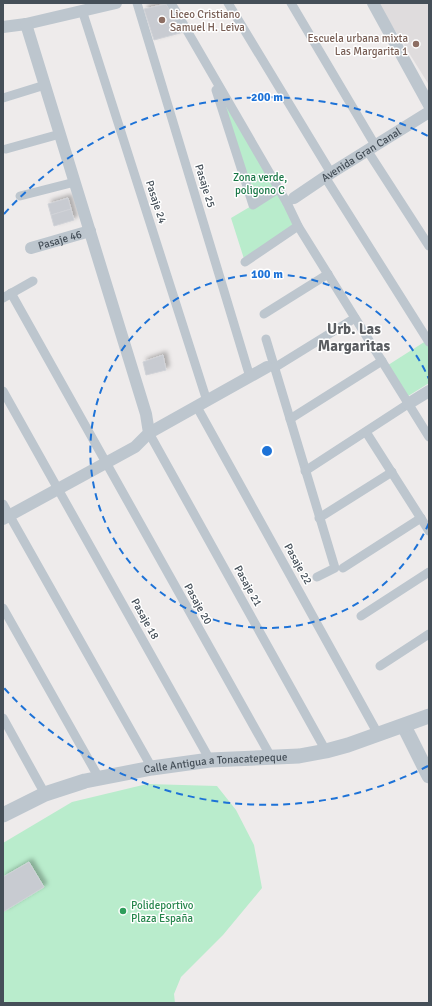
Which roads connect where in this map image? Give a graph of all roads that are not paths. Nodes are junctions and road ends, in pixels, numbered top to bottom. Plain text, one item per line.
1 (116, 3) edge
2 (137, 3) edge
3 (171, 3) edge
4 (228, 3) edge
5 (291, 3) edge
6 (373, 3) edge
7 (82, 10) junction
8 (26, 24) junction
9 (3, 26) edge
10 (211, 73) junction
11 (45, 85) junction
12 (3, 98) edge
13 (429, 106) edge
14 (429, 112) edge
15 (60, 134) junction
16 (371, 147) junction
17 (6, 149) dead end
18 (328, 175) junction
19 (75, 182) junction
20 (278, 189) junction
21 (20, 196) dead end
22 (290, 201) junction
23 (298, 226) junction
24 (90, 231) junction
25 (429, 246) edge
26 (31, 248) dead end
27 (245, 262) dead end
28 (328, 274) junction
29 (33, 281) dead end
30 (7, 296) edge
31 (264, 314) dead end
32 (355, 318) junction
33 (266, 340) dead end
34 (429, 342) edge
35 (382, 361) junction
36 (271, 368) junction
37 (250, 376) junction
38 (3, 391) edge
39 (429, 391) edge
40 (202, 404) junction
41 (408, 404) junction
42 (290, 419) junction
43 (366, 432) junction
44 (149, 433) junction
45 (429, 437) edge
46 (105, 463) junction
47 (305, 471) junction
48 (392, 472) junction
49 (59, 489) junction
50 (3, 504) edge
51 (6, 517) edge
52 (320, 518) junction
53 (421, 518) junction
54 (429, 531) edge
55 (343, 568) dead end
56 (429, 572) edge
57 (317, 578) dead end
58 (3, 608) edge
59 (361, 616) dead end
60 (429, 634) edge
61 (380, 666) dead end
62 (429, 716) edge
63 (3, 718) edge
64 (404, 726) junction
65 (378, 734) junction
66 (326, 751) junction
67 (271, 757) junction
68 (210, 760) junction
69 (152, 768) junction
70 (429, 776) edge
71 (99, 778) junction
72 (45, 794) junction
73 (3, 815) edge

1 - 7 street
2 - 37 street, Pasaje 25
3 - 10 street
4 - 18 street
5 - 16 street
6 - 13 street
7 - 8 street
7 - 40 street, Pasaje 24
8 - 9 street
8 - 11 street
10 - 20 street
10 - 20 street
11 - 12 street
11 - 15 street
14 - 16 street, Avenida Gran Canal
15 - 17 street
15 - 19 street
16 - 18 street, Avenida Gran Canal
16 - 25 street
18 - 22 street, Avenida Gran Canal
18 - 34 street
19 - 21 street
19 - 24 street
20 - 22 street
22 - 23 street
23 - 27 street
23 - 28 street
24 - 26 street, Pasaje 46
24 - 44 street
28 - 31 street
28 - 32 street
29 - 30 street
30 - 46 street, Pasaje 20
32 - 35 street
32 - 36 street
33 - 36 street
35 - 41 street
35 - 42 street
36 - 37 street
36 - 42 street
37 - 40 street
38 - 49 street, Pasaje 18
39 - 41 street
40 - 44 street
40 - 65 street, Pasaje 22
41 - 43 street
41 - 45 street
42 - 47 street
43 - 47 street
43 - 48 street
44 - 46 street
44 - 66 street, Pasaje 21
46 - 49 street
46 - 67 street, Pasaje 20
47 - 52 street
48 - 52 street
48 - 53 street
49 - 51 street
49 - 68 street, Pasaje 18
50 - 51 street
51 - 69 street
52 - 57 street
53 - 54 street
53 - 55 street
56 - 59 street
58 - 71 street
60 - 61 street
62 - 64 street, Calle Antigua a Tonacatepeque
63 - 72 street
64 - 65 street, Calle Antigua a Tonacatepeque
64 - 70 street
65 - 66 street, Calle Antigua a Tonacatepeque
66 - 67 street, Calle Antigua a Tonacatepeque
67 - 68 street, Calle Antigua a Tonacatepeque
68 - 69 street, Calle Antigua a Tonacatepeque
69 - 71 street, Calle Antigua a Tonacatepeque
71 - 72 street, Calle Antigua a Tonacatepeque
72 - 73 street, Calle Antigua a Tonacatepeque

